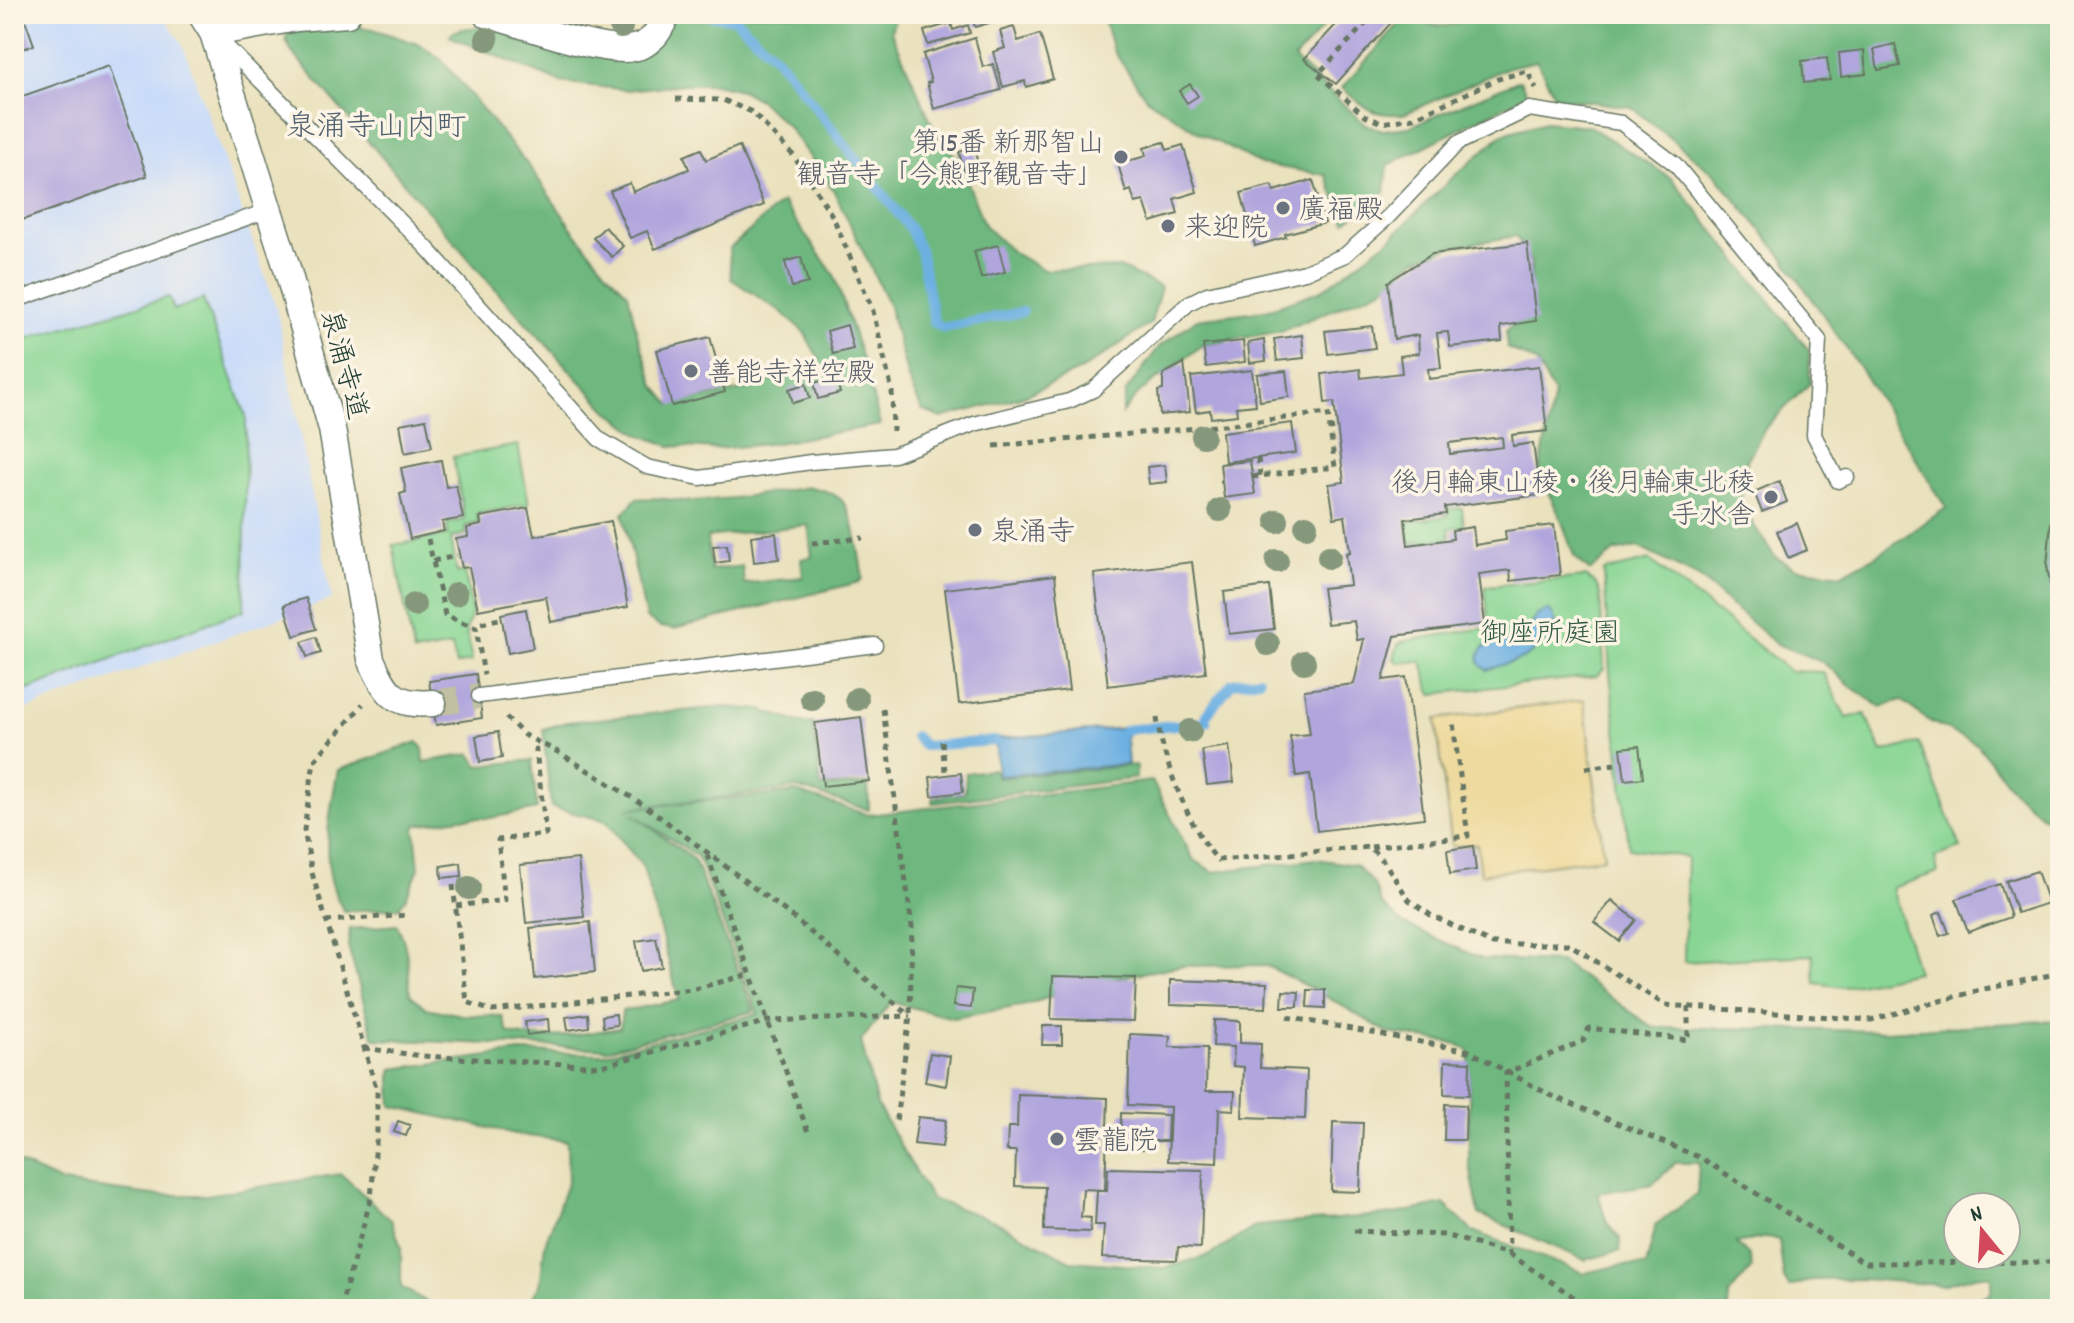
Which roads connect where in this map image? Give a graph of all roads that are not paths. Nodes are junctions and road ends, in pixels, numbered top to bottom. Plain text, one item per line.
1 (347, 14) edge
2 (486, 14) edge
3 (664, 20) edge
4 (207, 23) edge
5 (269, 210) junction
6 (14, 301) edge
7 (1847, 477) dead end
8 (875, 645) dead end
9 (488, 695) tunnel mouth
10 (433, 703) tunnel mouth

1 - 4 street
2 - 3 street
4 - 5 street, 泉涌寺道
4 - 7 lane
5 - 6 lane
5 - 10 street, 泉涌寺道
8 - 9 lane

